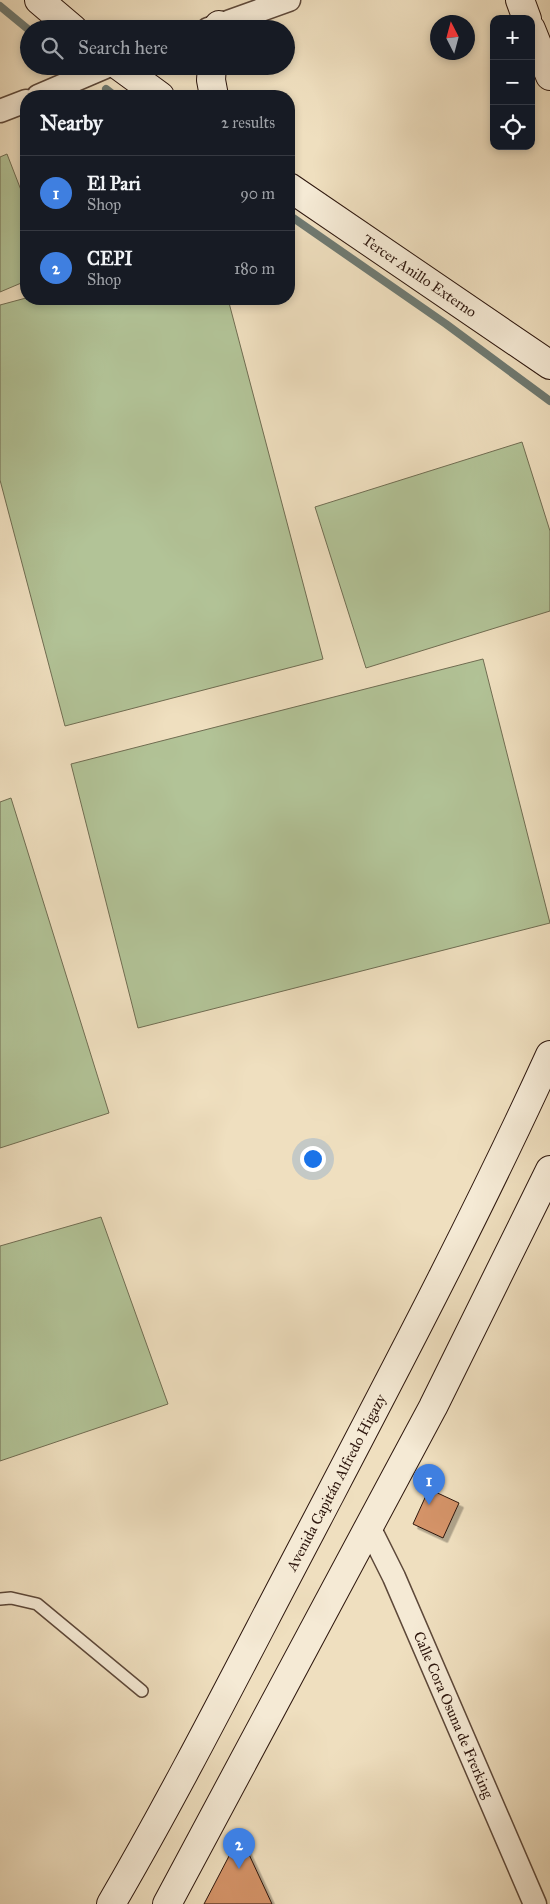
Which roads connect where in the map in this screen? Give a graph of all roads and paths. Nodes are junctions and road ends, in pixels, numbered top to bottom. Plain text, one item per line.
1 (39, 0) edge
2 (289, 0) edge
3 (520, 0) edge
4 (526, 15) edge
5 (62, 20) edge
6 (234, 20) edge
7 (535, 39) edge
8 (91, 75) edge
9 (122, 75) edge
10 (211, 75) edge
11 (550, 76) edge
12 (54, 90) edge
13 (149, 90) edge
14 (213, 90) edge
15 (20, 103) edge
16 (0, 111) edge
17 (295, 191) edge
18 (550, 365) edge
19 (550, 1055) edge
20 (550, 1170) edge
21 (369, 1527) junction
22 (0, 1599) edge
23 (142, 1691) dead end
24 (111, 1904) edge
25 (167, 1904) edge
26 (535, 1904) edge

1 - 5 street
2 - 6 street
3 - 4 street
7 - 11 street
8 - 12 street
9 - 13 street
10 - 14 street
15 - 16 street
17 - 18 street, Tercer Anillo Externo
19 - 24 street, Avenida Capitán Alfredo Higazy
20 - 21 street
21 - 25 street
21 - 26 street, Calle Cora Osuna de Frerking
22 - 23 lane

